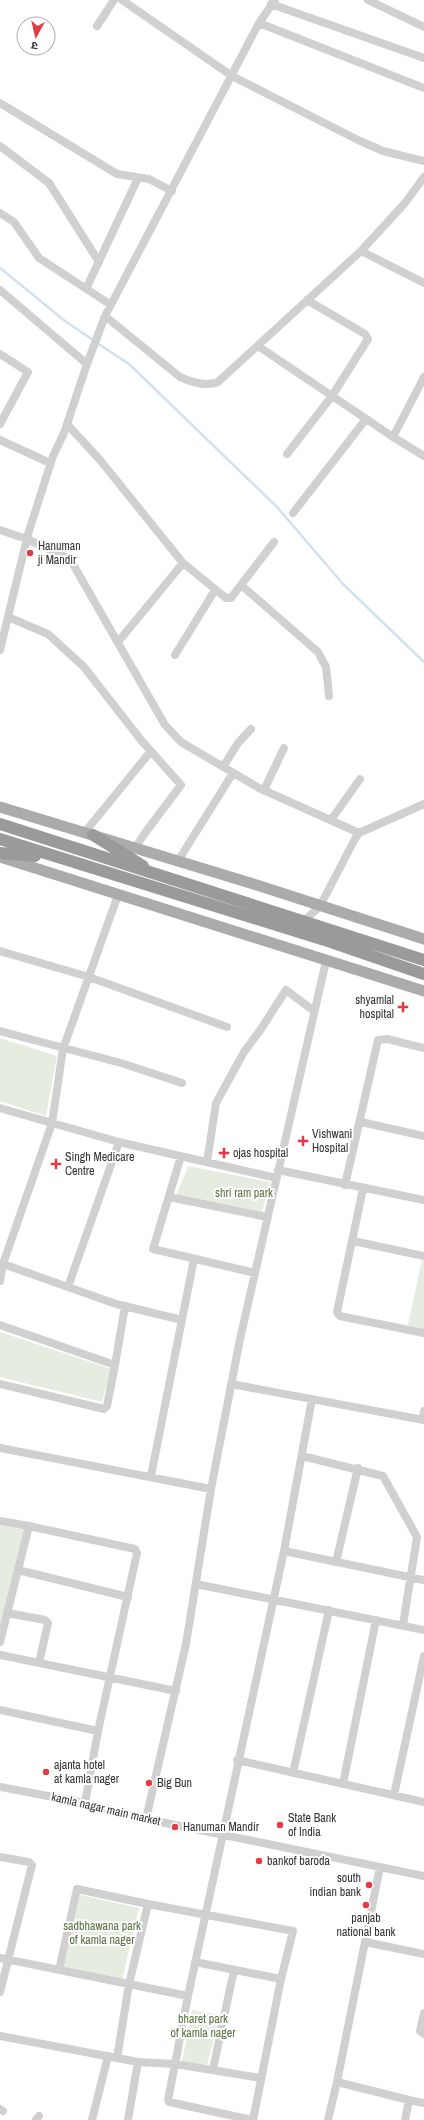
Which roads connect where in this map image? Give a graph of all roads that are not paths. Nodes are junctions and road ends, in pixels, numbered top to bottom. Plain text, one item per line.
1 (114, 0) edge
2 (122, 0) edge
3 (368, 0) edge
4 (273, 2) edge
5 (259, 23) junction
6 (97, 26) dead end
7 (424, 27) edge
8 (424, 58) edge
9 (232, 76) junction
10 (424, 88) edge
11 (0, 103) edge
12 (0, 146) edge
13 (424, 161) edge
14 (424, 176) edge
15 (138, 178) junction
16 (172, 191) junction
17 (0, 213) edge
18 (361, 251) junction
19 (99, 262) junction
20 (424, 283) edge
21 (86, 289) junction
22 (0, 290) edge
23 (307, 300) junction
24 (111, 305) junction
25 (105, 316) junction
26 (258, 346) junction
27 (0, 354) edge
28 (87, 364) junction
29 (424, 377) edge
30 (332, 396) junction
31 (366, 419) junction
32 (0, 424) edge
33 (67, 424) junction
34 (393, 437) junction
35 (0, 440) edge
36 (287, 454) dead end
37 (424, 456) edge
38 (50, 463) junction
39 (293, 512) dead end
40 (0, 530) edge
41 (27, 539) junction
42 (274, 542) dead end
43 (183, 564) junction
44 (241, 585) junction
45 (215, 590) junction
46 (8, 617) junction
47 (118, 642) junction
48 (0, 650) edge
49 (175, 655) dead end
50 (329, 696) dead end
51 (251, 729) dead end
52 (284, 748) dead end
53 (151, 751) junction
54 (223, 767) junction
55 (233, 773) junction
56 (360, 779) dead end
57 (264, 790) junction
58 (424, 804) edge
59 (0, 806) edge
60 (331, 820) junction
61 (0, 824) edge
62 (359, 833) junction
63 (89, 834) junction
64 (0, 839) edge
65 (135, 848) junction
66 (0, 852) edge
67 (0, 857) edge
68 (68, 860) junction
69 (178, 861) junction
70 (160, 876) junction
71 (118, 894) junction
72 (320, 906) junction
73 (304, 921) junction
74 (424, 939) edge
75 (0, 951) edge
76 (424, 960) edge
77 (326, 961) junction
78 (424, 974) edge
79 (89, 977) junction
80 (424, 991) edge
81 (314, 1010) junction
82 (227, 1027) dead end
83 (0, 1031) edge
84 (424, 1048) edge
85 (64, 1049) junction
86 (182, 1083) dead end
87 (0, 1108) edge
88 (361, 1122) junction
89 (52, 1123) junction
90 (424, 1136) edge
91 (119, 1142) junction
92 (181, 1156) junction
93 (206, 1162) junction
94 (277, 1174) junction
95 (345, 1185) junction
96 (363, 1189) junction
97 (169, 1197) junction
98 (424, 1200) edge
99 (267, 1217) junction
100 (353, 1241) junction
101 (424, 1256) edge
102 (194, 1259) junction
103 (3, 1264) junction
104 (255, 1273) junction
105 (0, 1281) edge
106 (68, 1287) junction
107 (125, 1306) junction
108 (182, 1320) junction
109 (0, 1324) edge
110 (424, 1333) edge
111 (115, 1365) junction
112 (0, 1384) edge
113 (231, 1384) junction
114 (312, 1399) junction
115 (424, 1411) edge
116 (423, 1420) edge
117 (0, 1448) edge
118 (302, 1456) junction
119 (358, 1468) junction
120 (151, 1476) junction
121 (211, 1489) junction
122 (0, 1521) edge
123 (29, 1526) junction
124 (284, 1551) junction
125 (336, 1562) junction
126 (18, 1570) junction
127 (412, 1577) junction
128 (424, 1580) edge
129 (196, 1584) junction
130 (128, 1597) junction
131 (272, 1599) junction
132 (329, 1610) junction
133 (7, 1613) junction
134 (376, 1620) junction
135 (403, 1625) junction
136 (424, 1630) edge
137 (0, 1642) edge
138 (0, 1655) edge
139 (424, 1656) edge
140 (39, 1663) junction
141 (110, 1678) junction
142 (176, 1692) junction
143 (0, 1710) edge
144 (98, 1731) junction
145 (237, 1760) junction
146 (293, 1773) junction
147 (343, 1784) junction
148 (0, 1787) edge
149 (394, 1795) junction
150 (424, 1802) edge
151 (85, 1803) junction
152 (146, 1819) junction
153 (224, 1835) junction
154 (0, 1857) edge
155 (380, 1867) junction
156 (424, 1876) edge
157 (148, 1904) junction
158 (206, 1916) junction
159 (365, 1942) junction
160 (424, 1954) edge
161 (0, 1958) edge
162 (9, 1960) junction
163 (195, 1962) junction
164 (59, 1970) junction
165 (234, 1970) junction
166 (281, 1979) junction
167 (129, 1984) junction
168 (0, 1992) edge
169 (188, 1996) junction
170 (424, 2013) edge
171 (424, 2034) edge
172 (0, 2036) edge
173 (108, 2056) junction
174 (116, 2058) junction
175 (138, 2062) junction
176 (175, 2064) junction
177 (213, 2070) junction
178 (261, 2078) junction
179 (337, 2082) junction
180 (409, 2100) junction
181 (424, 2103) edge
182 (92, 2120) edge
183 (128, 2120) edge
184 (253, 2120) edge
185 (328, 2120) edge
186 (405, 2120) edge

1 - 6 street
2 - 9 street
3 - 7 street
4 - 5 street
4 - 8 street
5 - 9 street
5 - 10 street
9 - 13 street
9 - 16 street
11 - 15 street
12 - 19 street
14 - 18 street
15 - 16 street
15 - 19 street
16 - 24 street
17 - 21 street
18 - 20 street
18 - 23 street
19 - 21 street
21 - 24 street
22 - 28 street
23 - 26 street
23 - 30 street
24 - 25 street
25 - 26 street
25 - 28 street
26 - 30 street
27 - 32 street
28 - 33 street
29 - 34 street
30 - 31 street
30 - 36 street
31 - 34 street
31 - 39 street
33 - 38 street
33 - 43 street
34 - 37 street
35 - 38 street
38 - 41 street
40 - 41 street
41 - 46 street
41 - 47 street
42 - 44 street
43 - 45 street
43 - 47 street
44 - 45 street
44 - 50 street
45 - 49 street
46 - 48 street
46 - 53 street
47 - 54 street
51 - 54 street
52 - 57 street
53 - 63 street
53 - 65 street
54 - 55 street
55 - 57 street
55 - 69 street
56 - 60 street
57 - 60 street
58 - 62 street
59 - 63 main road
60 - 62 street
61 - 70 highway
62 - 72 street
63 - 65 main road
63 - 70 highway
64 - 68 highway
65 - 69 main road
66 - 68 highway
67 - 71 main road
68 - 78 highway
69 - 72 main road
70 - 73 highway
71 - 77 main road
71 - 79 street
72 - 73 street
72 - 74 main road
73 - 76 highway
75 - 79 street
77 - 80 main road
77 - 81 street
79 - 82 street
79 - 85 street
81 - 93 street
81 - 94 street
83 - 85 street
84 - 88 street
85 - 86 street
85 - 89 street
87 - 89 street
88 - 90 street
88 - 95 street
89 - 91 street
89 - 103 street
91 - 92 street
91 - 106 street
92 - 93 street
92 - 97 street
93 - 94 street
94 - 95 street
94 - 99 street
95 - 96 street
96 - 98 street
96 - 100 street
97 - 99 street
97 - 102 street
99 - 104 street
100 - 101 street
100 - 110 street
102 - 104 street
102 - 108 street
103 - 105 street
103 - 106 street
104 - 113 street
106 - 107 street
107 - 108 street
107 - 111 street
108 - 120 street
109 - 111 street
111 - 112 street
113 - 114 street
113 - 121 street
114 - 116 street
114 - 118 street
115 - 116 street
117 - 120 street
118 - 119 street
118 - 124 street
119 - 125 street
119 - 127 street
120 - 121 street
121 - 129 street
122 - 123 street
123 - 126 street
123 - 130 street
124 - 125 street
124 - 131 street
125 - 127 street
126 - 130 street
126 - 133 street
127 - 128 street
127 - 135 street
129 - 131 street
129 - 142 street
130 - 141 street
131 - 132 street
131 - 145 street
132 - 134 street
132 - 146 street
133 - 137 street
133 - 140 street
134 - 135 street
134 - 147 street
135 - 136 street
138 - 140 street
139 - 149 street
140 - 141 street
141 - 142 street
141 - 144 street
142 - 152 street
143 - 144 street
144 - 151 street
145 - 146 street
145 - 153 street
146 - 147 street
147 - 149 street
148 - 151 street, kamla nagar main market
149 - 150 street
151 - 152 street, kamla nagar main market
152 - 153 street, kamla nagar main market
153 - 155 street, kamla nagar main market
153 - 158 street
154 - 162 street
155 - 156 street, kamla nagar main market
155 - 159 street
157 - 158 street
157 - 164 street
157 - 167 street
158 - 163 street
158 - 166 street
159 - 160 street
159 - 179 street
161 - 162 street
162 - 164 street
162 - 168 street
163 - 165 street
163 - 169 street
164 - 167 street
165 - 166 street
165 - 177 street
166 - 178 street
167 - 169 street
167 - 174 street
169 - 176 street
170 - 171 street
172 - 173 street
173 - 174 street
173 - 182 street
174 - 175 street
175 - 176 street
175 - 183 street
176 - 177 street
176 - 184 street
177 - 178 street
178 - 184 street
179 - 180 street
179 - 185 street
180 - 181 street
180 - 186 street

